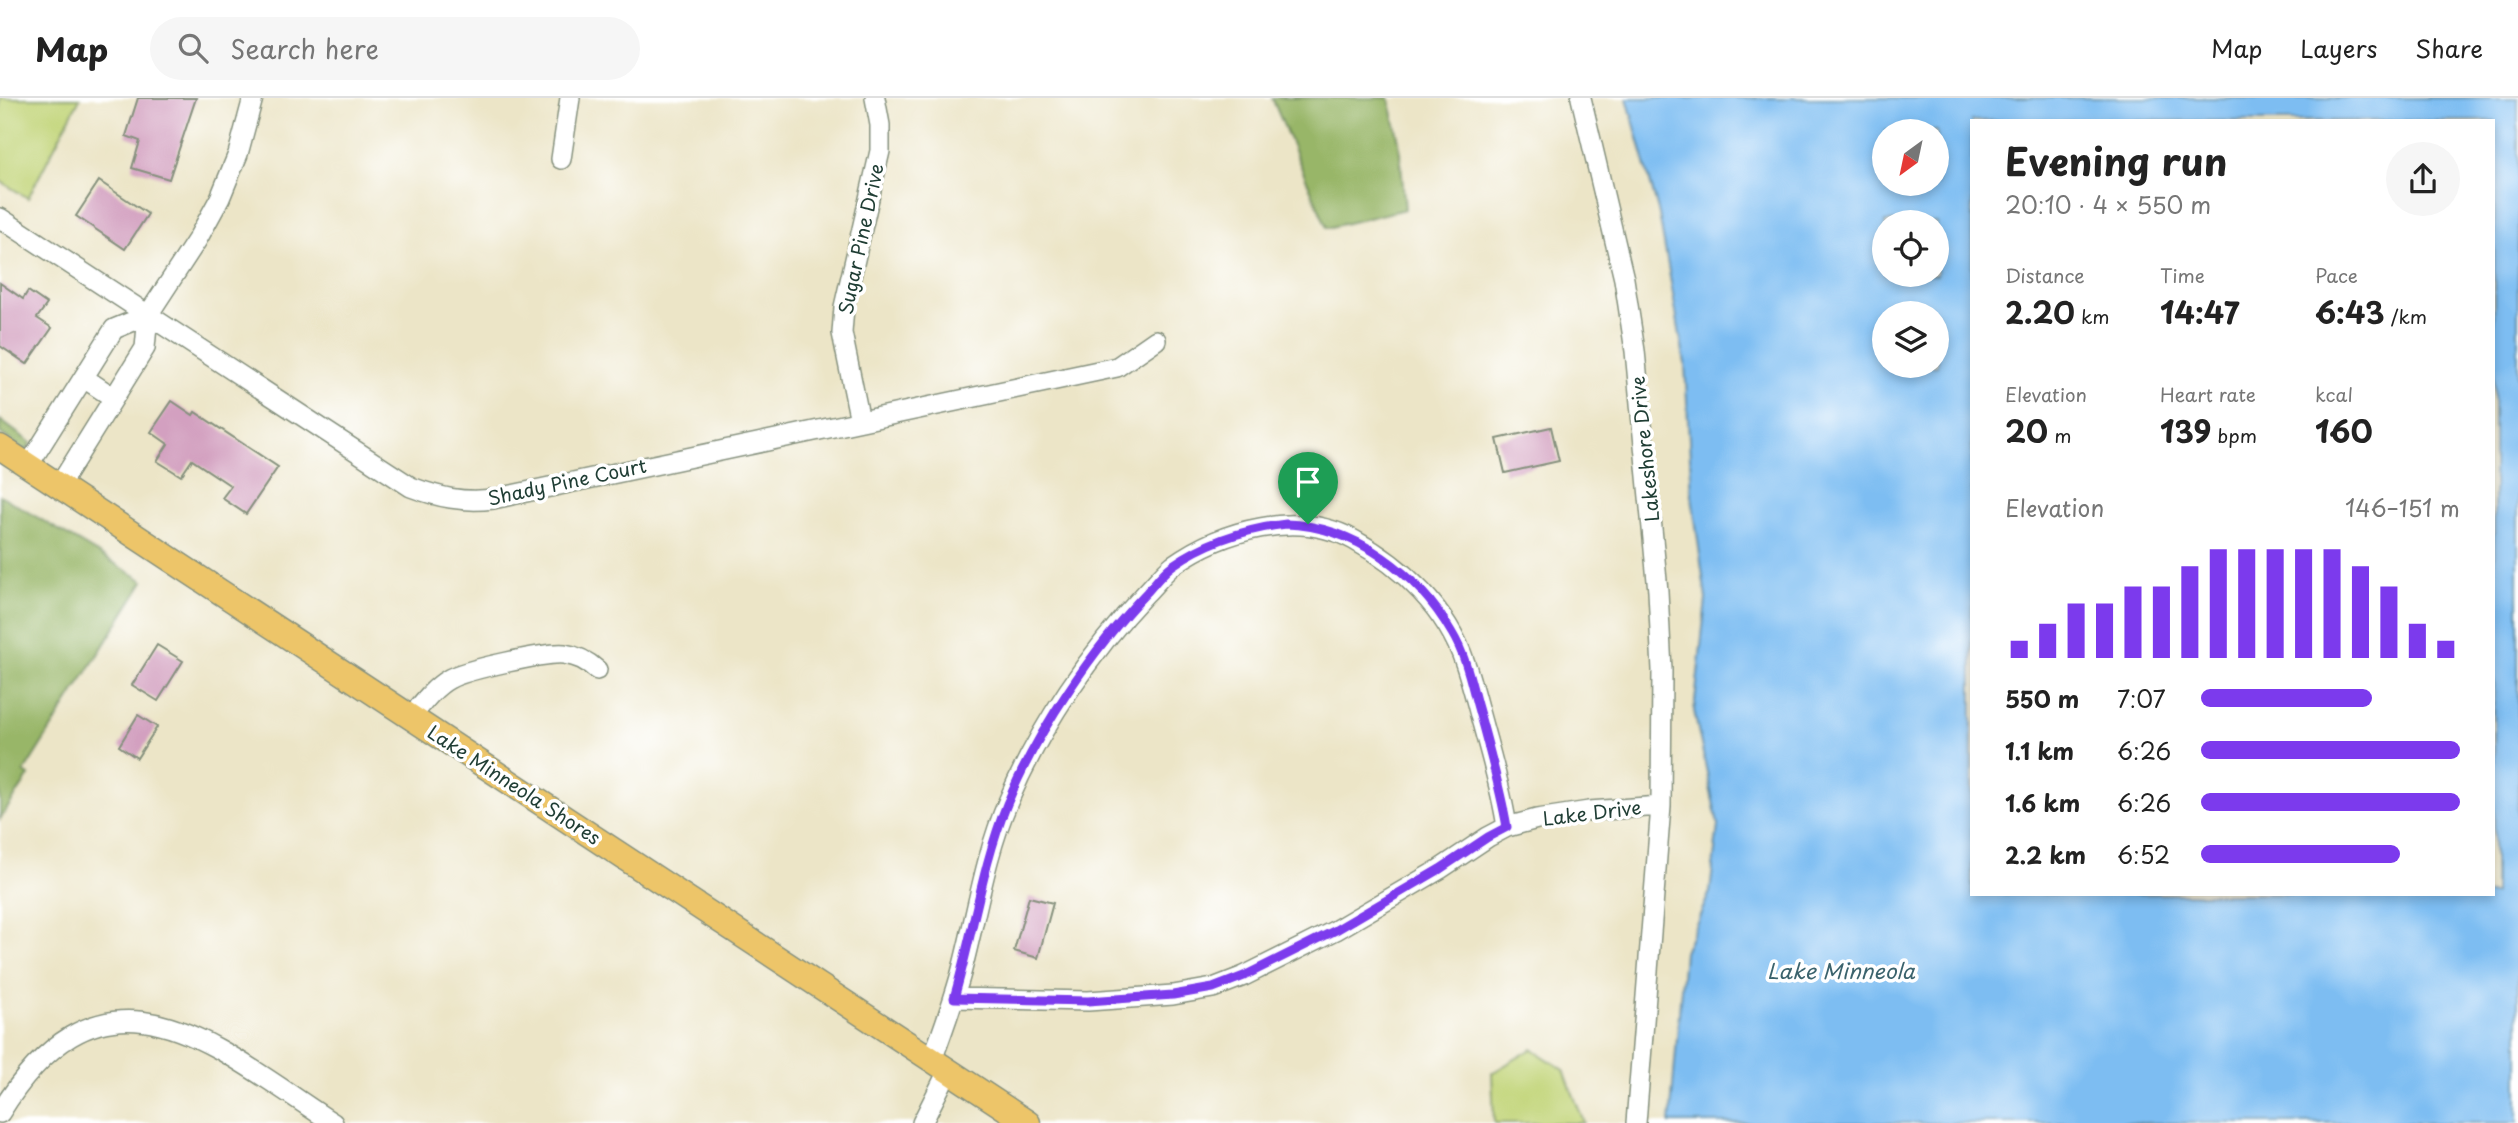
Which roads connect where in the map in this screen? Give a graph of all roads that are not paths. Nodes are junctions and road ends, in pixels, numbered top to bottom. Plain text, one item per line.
1 (253, 98) edge
2 (570, 98) edge
3 (875, 98) edge
4 (1581, 98) edge
5 (561, 159) dead end
6 (0, 218) edge
7 (148, 315) junction
8 (1157, 340) dead end
9 (84, 378) junction
10 (114, 398) junction
11 (860, 421) junction
12 (0, 447) edge
13 (29, 466) junction
14 (59, 486) junction
15 (597, 670) dead end
16 (411, 717) junction
17 (1661, 806) junction
18 (1507, 827) junction
19 (954, 998) junction
20 (940, 1065) junction
21 (0, 1113) edge
22 (333, 1123) edge
23 (922, 1123) edge
24 (1028, 1123) edge
25 (1636, 1123) edge

1 - 7 street
2 - 5 street
3 - 11 street, Sugar Pine Drive
4 - 17 street, Lakeshore Drive
6 - 7 street, Shady Pine Court
7 - 9 street
7 - 10 street
7 - 11 street, Shady Pine Court
8 - 11 street, Shady Pine Court
9 - 10 street
9 - 13 street
10 - 14 street
12 - 13 main road, Lake Minneola Shores
13 - 14 main road, Lake Minneola Shores
14 - 16 main road, Lake Minneola Shores
15 - 16 street
16 - 20 main road, Lake Minneola Shores
17 - 18 street, Lake Drive
17 - 25 street, Lake Drive
18 - 19 street, Lake Drive
18 - 19 street
19 - 20 street
20 - 23 street
20 - 24 main road, Lake Minneola Shores
21 - 22 street

